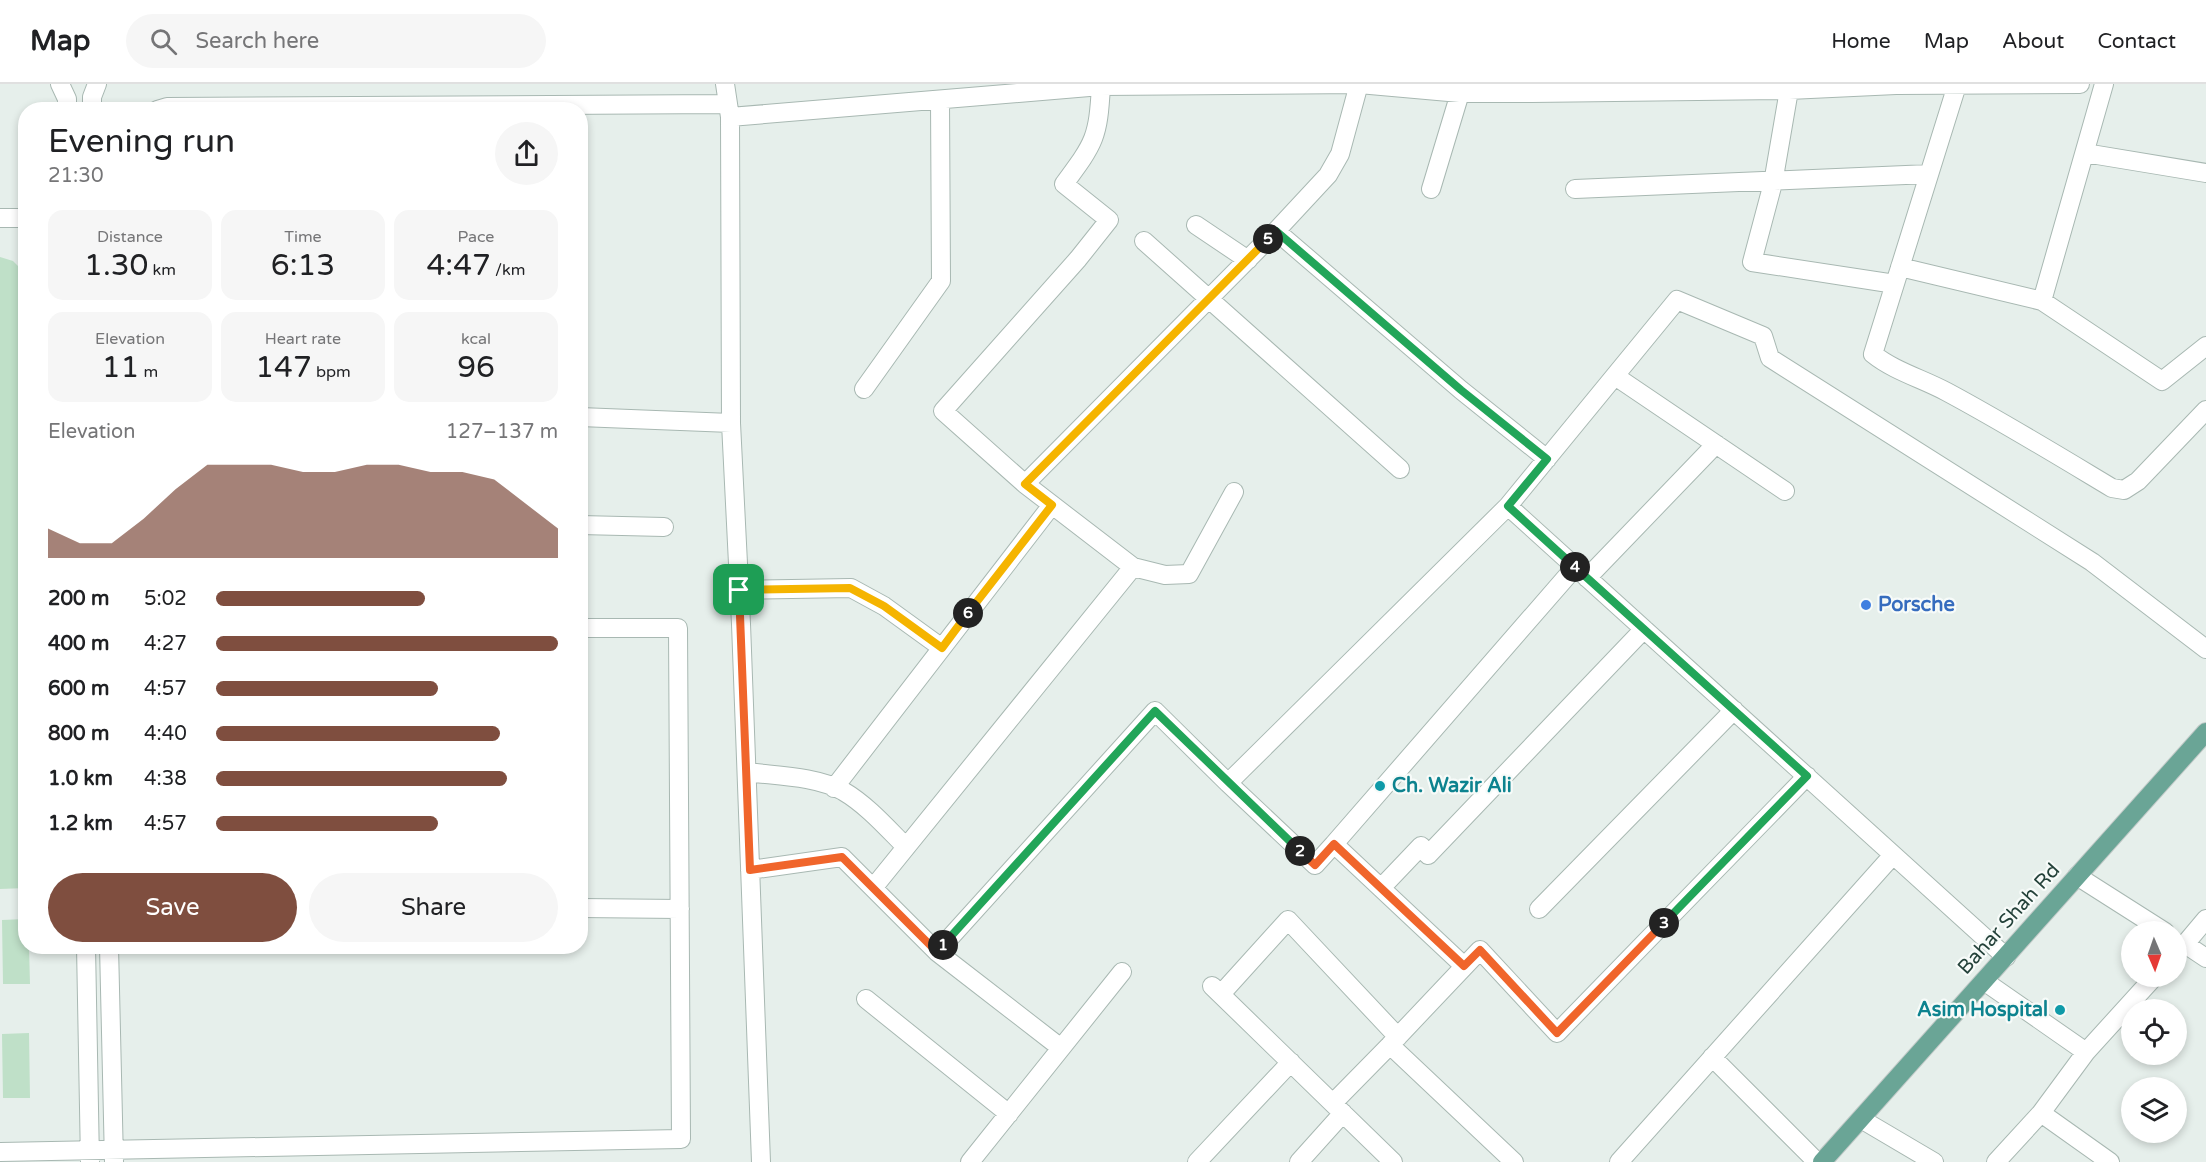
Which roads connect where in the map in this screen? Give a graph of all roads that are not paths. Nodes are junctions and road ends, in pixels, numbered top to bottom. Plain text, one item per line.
1 (60, 84) edge
2 (97, 84) edge
3 (725, 84) edge
4 (1359, 84) edge
5 (2080, 84) edge
6 (2104, 84) edge
7 (1957, 85) edge
8 (1101, 86) junction
9 (1789, 90) junction
10 (1460, 93) junction
11 (940, 100) junction
12 (67, 102) edge
13 (92, 102) edge
14 (588, 109) edge
15 (728, 111) junction
16 (2085, 153) junction
17 (2206, 172) edge
18 (1929, 174) junction
19 (1773, 183) junction
20 (1431, 189) dead end
21 (1575, 189) dead end
22 (0, 218) edge
23 (18, 218) edge
24 (1196, 225) dead end
25 (1276, 231) junction
26 (1144, 241) dead end
27 (1248, 260) junction
28 (1898, 276) junction
29 (1209, 298) junction
30 (2042, 301) junction
31 (2206, 346) edge
32 (1615, 376) junction
33 (864, 388) dead end
34 (2206, 410) edge
35 (588, 417) edge
36 (731, 423) junction
37 (1716, 444) junction
38 (1547, 459) junction
39 (1400, 469) dead end
40 (1025, 484) junction
41 (1785, 490) dead end
42 (1234, 492) dead end
43 (1052, 505) junction
44 (1508, 506) junction
45 (588, 525) edge
46 (664, 527) dead end
47 (1133, 567) junction
48 (1581, 572) junction
49 (739, 590) junction
50 (588, 628) edge
51 (1644, 629) junction
52 (942, 648) junction
53 (2206, 649) edge
54 (1734, 710) junction
55 (2206, 732) edge
56 (747, 772) junction
57 (1807, 776) junction
58 (1228, 783) junction
59 (834, 788) junction
60 (1334, 844) junction
61 (906, 847) junction
62 (1893, 855) junction
63 (750, 870) junction
64 (2078, 876) junction
65 (873, 888) junction
66 (1381, 888) junction
67 (588, 909) edge
68 (680, 909) junction
69 (1539, 909) dead end
70 (2206, 919) edge
71 (2148, 921) edge
72 (2187, 937) edge
73 (2187, 949) edge
74 (937, 952) junction
75 (86, 954) edge
76 (109, 954) edge
77 (2006, 957) junction
78 (2206, 958) edge
79 (1464, 966) junction
80 (1122, 972) dead end
81 (1984, 981) junction
82 (2145, 987) edge
83 (866, 999) dead end
84 (1394, 1041) junction
85 (1061, 1048) junction
86 (2086, 1052) junction
87 (1712, 1058) junction
88 (1291, 1062) junction
89 (1338, 1108) junction
90 (2041, 1113) junction
91 (1009, 1114) junction
92 (1861, 1119) junction
93 (0, 1152) edge
94 (90, 1156) edge
95 (113, 1156) edge
96 (761, 1162) edge
97 (970, 1162) edge
98 (1197, 1162) edge
99 (1299, 1162) edge
100 (1393, 1162) edge
101 (1514, 1162) edge
102 (1618, 1162) edge
103 (1817, 1162) edge
104 (1822, 1162) edge
105 (1934, 1162) edge
106 (1996, 1162) edge
107 (2110, 1162) edge

1 - 12 street
2 - 13 street
3 - 15 street
4 - 8 street
4 - 10 street
4 - 25 street
5 - 7 street
6 - 16 street
7 - 9 street
7 - 18 street
8 - 11 street
8 - 40 street
9 - 10 street
9 - 19 street
10 - 20 street
11 - 15 street
11 - 33 street
14 - 15 street
15 - 36 street
16 - 17 street
16 - 30 street
18 - 19 street
18 - 28 street
19 - 21 street
19 - 28 street
22 - 23 street
24 - 27 street
25 - 27 street
25 - 38 street
26 - 29 street
27 - 29 street
28 - 30 street
28 - 34 street
29 - 39 street
29 - 40 street
30 - 31 street
32 - 37 street
32 - 38 street
32 - 53 street
35 - 36 street
36 - 49 street
37 - 41 street
37 - 48 street
38 - 44 street
40 - 43 street
42 - 47 street
43 - 47 street
43 - 52 street
44 - 48 street
44 - 58 street
45 - 46 street
47 - 61 street
48 - 51 street
48 - 60 street
49 - 52 street
49 - 56 street
50 - 68 street
51 - 54 street
51 - 66 street
52 - 59 street
54 - 57 street
54 - 69 street
55 - 64 main road, Bahar Shah Rd
56 - 59 street
56 - 63 street
57 - 62 street
57 - 79 street
58 - 60 street
58 - 74 street
59 - 61 street
60 - 66 street
61 - 65 street
62 - 77 street
62 - 87 street
63 - 65 street
63 - 96 street
64 - 71 street
64 - 77 main road, Bahar Shah Rd
65 - 74 street
66 - 79 street
67 - 68 street
68 - 95 street
70 - 72 street
73 - 78 street
74 - 85 street
75 - 94 street
76 - 95 street
77 - 81 main road, Bahar Shah Rd
79 - 84 street
80 - 85 street
81 - 86 street
81 - 92 main road, Bahar Shah Rd
82 - 86 street
83 - 91 street
84 - 88 street
84 - 89 street
84 - 101 street
85 - 91 street
86 - 90 street
87 - 102 street
87 - 103 street
88 - 89 street
88 - 98 street
89 - 99 street
89 - 100 street
90 - 106 street
90 - 107 street
91 - 97 street
92 - 104 main road, Bahar Shah Rd
92 - 105 street
93 - 94 street
94 - 95 street

